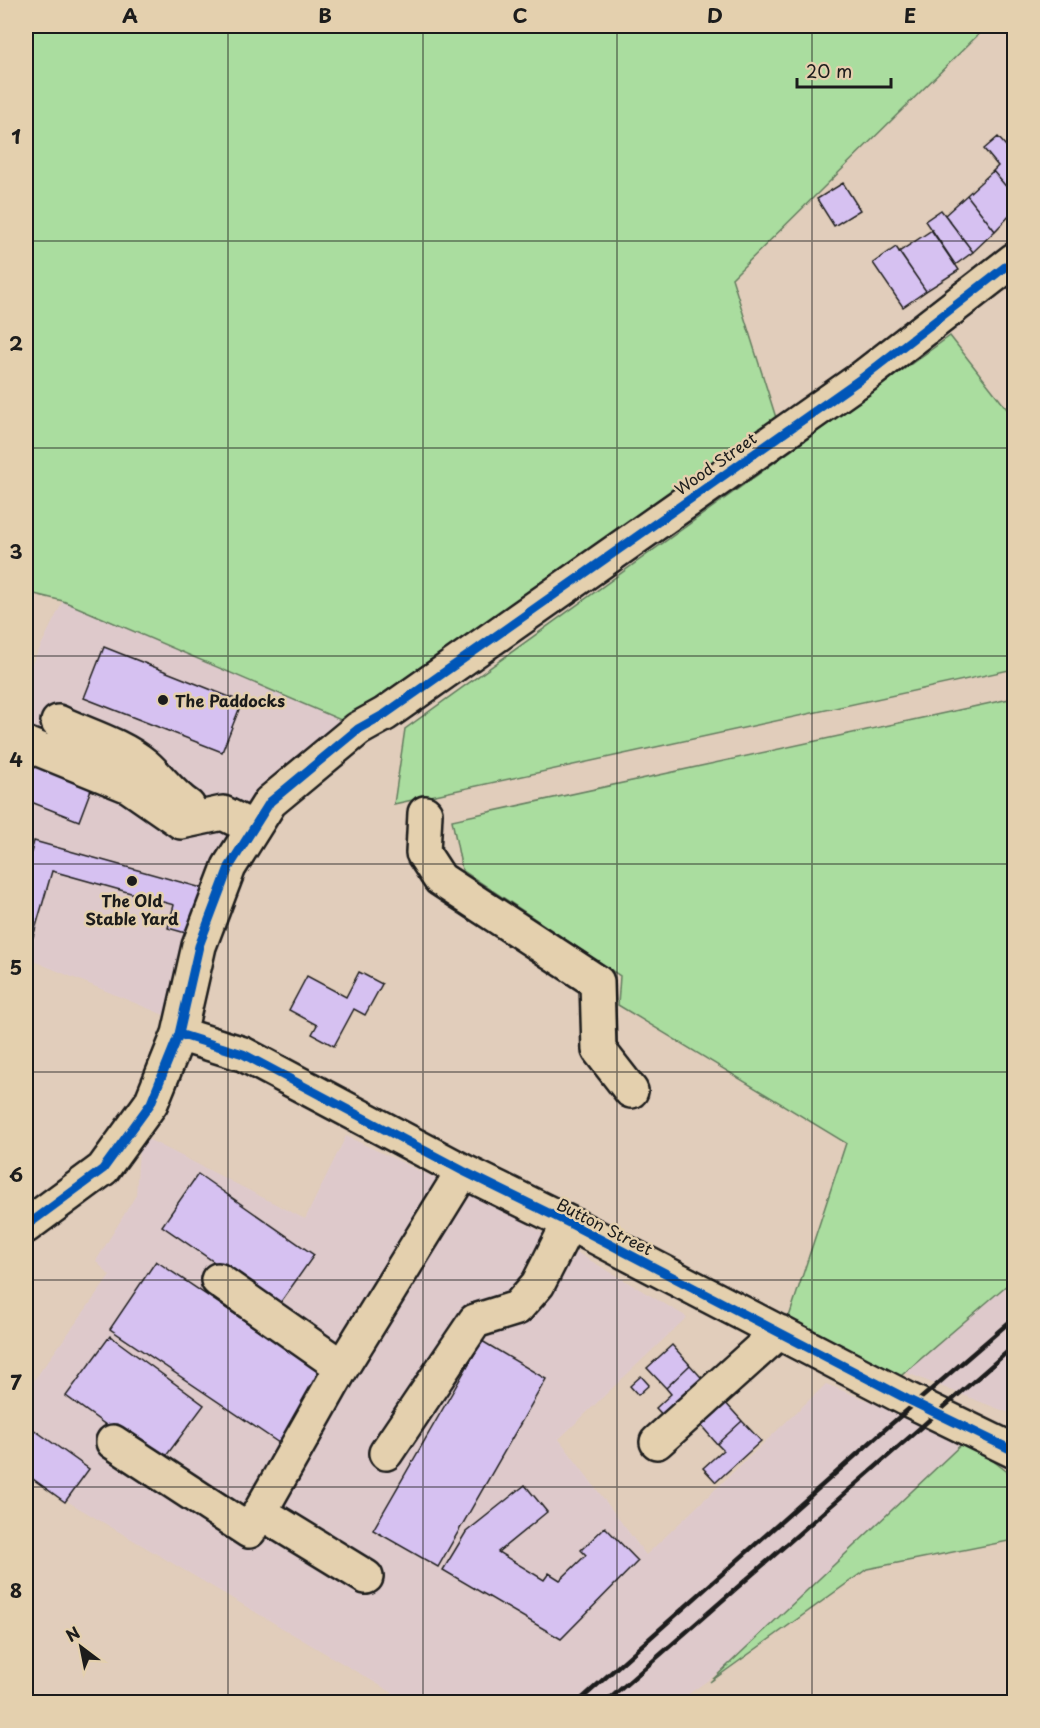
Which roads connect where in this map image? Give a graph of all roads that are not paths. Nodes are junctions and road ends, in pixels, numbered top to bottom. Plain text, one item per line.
1 (1014, 260) edge
2 (58, 722) dead end
3 (26, 744) edge
4 (425, 813) dead end
5 (205, 816) junction
6 (253, 828) junction
7 (179, 1034) junction
8 (631, 1090) dead end
9 (463, 1171) junction
10 (569, 1223) junction
11 (26, 1226) edge
12 (218, 1280) dead end
13 (779, 1332) junction
14 (342, 1367) junction
15 (113, 1442) dead end
16 (657, 1442) dead end
17 (1014, 1450) edge
18 (386, 1453) dead end
19 (260, 1512) junction
20 (366, 1577) dead end

1 - 6 street, Wood Street
2 - 5 street
3 - 5 street
4 - 8 street
5 - 6 street
6 - 7 street, Wood Street
7 - 9 street, Button Street
7 - 11 street, Wood Street
9 - 10 street, Button Street
9 - 14 street
10 - 13 street, Button Street
10 - 18 street
12 - 14 street
13 - 16 street
13 - 17 street, Button Street
14 - 19 street
15 - 19 street
19 - 20 street

